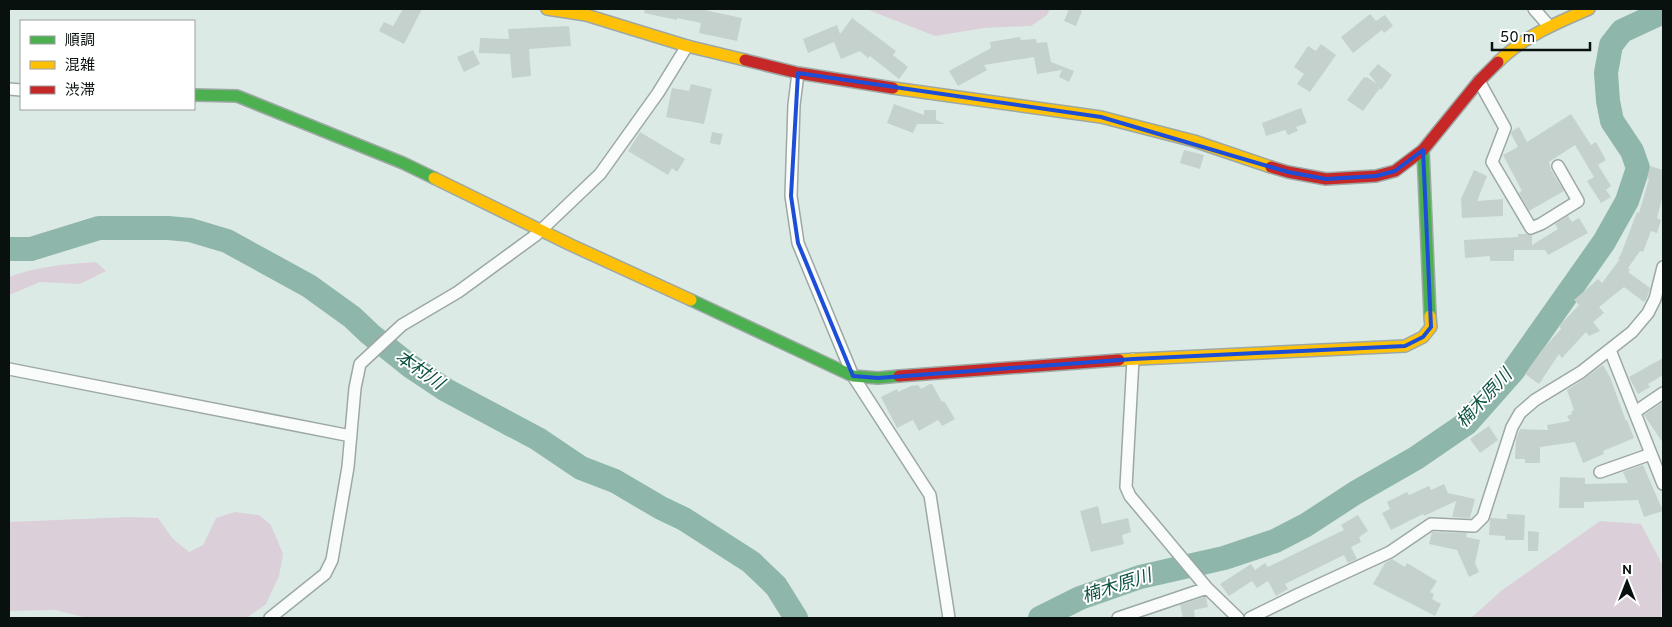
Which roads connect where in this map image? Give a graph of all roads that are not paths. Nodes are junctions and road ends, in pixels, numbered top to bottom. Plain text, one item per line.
1 (547, 9) edge
2 (1534, 9) edge
3 (1589, 9) edge
4 (1549, 26) junction
5 (687, 46) junction
6 (798, 73) junction
7 (1479, 80) junction
8 (195, 95) edge
9 (1423, 150) junction
10 (1558, 166) dead end
11 (542, 230) junction
12 (1663, 267) edge
13 (1610, 350) junction
14 (1134, 359) junction
15 (9, 369) edge
16 (853, 376) junction
17 (1663, 393) edge
18 (1635, 412) junction
19 (351, 436) junction
20 (1651, 454) junction
21 (1600, 472) dead end
22 (1663, 484) edge
23 (1203, 584) junction
24 (270, 618) edge
25 (950, 618) edge
26 (1118, 618) edge
27 (1238, 618) edge
28 (1250, 618) edge

1 - 5 street
2 - 4 street
3 - 4 street
4 - 7 street
5 - 6 street
5 - 11 street
6 - 9 street
6 - 16 street
7 - 9 street
7 - 10 street
8 - 11 street
9 - 14 street
11 - 16 street
11 - 19 street
12 - 13 street
13 - 18 street
13 - 28 street
14 - 16 street
14 - 23 street
15 - 19 street
16 - 25 street
17 - 18 street
18 - 20 street
19 - 24 street
20 - 21 street
20 - 22 street
23 - 26 street
23 - 27 street

